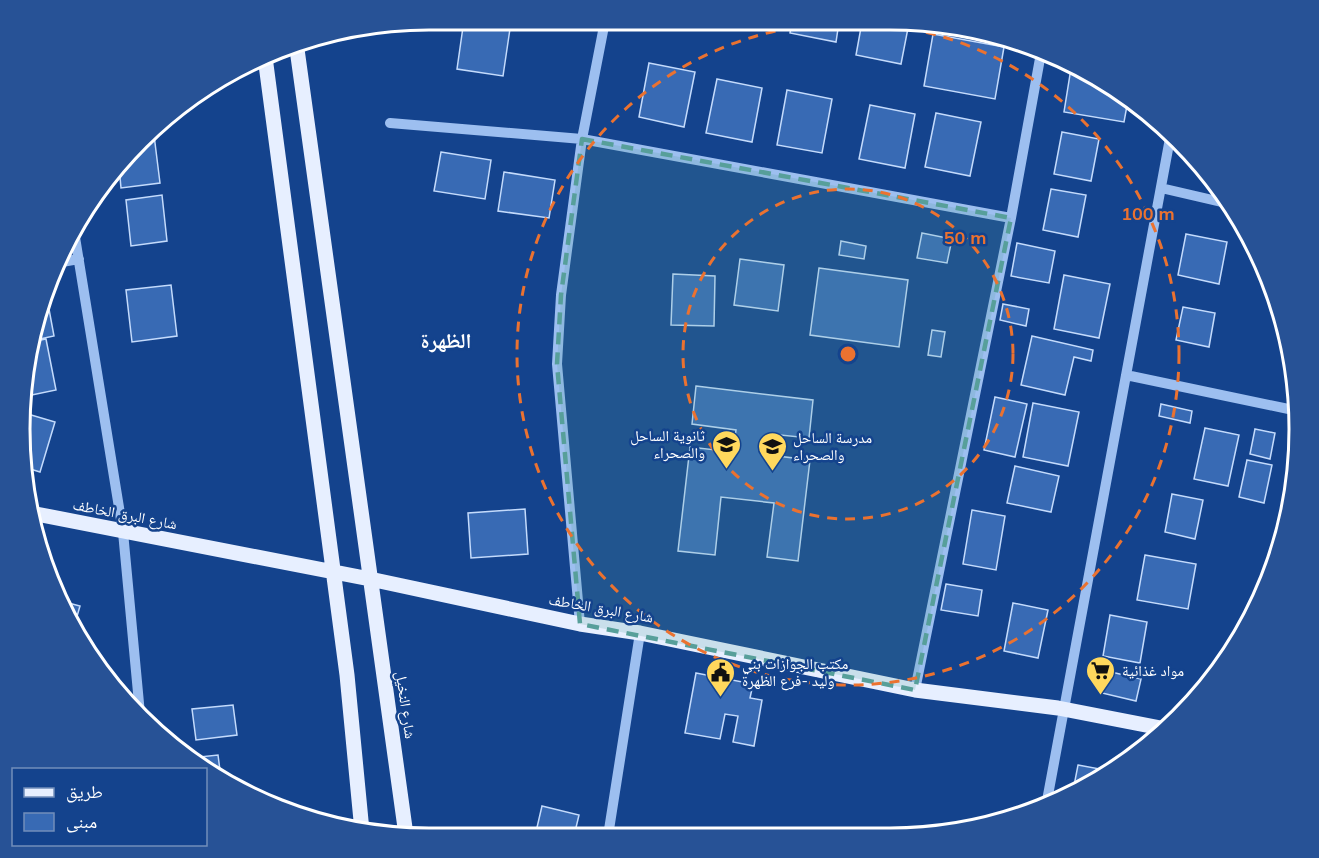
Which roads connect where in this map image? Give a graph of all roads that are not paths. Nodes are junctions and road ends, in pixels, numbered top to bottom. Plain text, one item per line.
1 (602, 30) edge
2 (297, 52) edge
3 (1040, 59) edge
4 (267, 64) edge
5 (390, 123) dead end
6 (582, 139) junction
7 (1169, 144) edge
8 (1161, 188) junction
9 (1218, 201) edge
10 (1011, 218) junction
11 (77, 242) edge
12 (79, 258) junction
13 (67, 261) edge
14 (1126, 375) junction
15 (1288, 409) edge
16 (40, 515) edge
17 (123, 532) junction
18 (332, 572) junction
19 (370, 579) junction
20 (580, 624) junction
21 (640, 633) junction
22 (915, 690) junction
23 (140, 704) edge
24 (1063, 709) junction
25 (1155, 727) edge
26 (1048, 796) edge
27 (361, 822) edge
28 (405, 827) edge
29 (609, 828) edge

1 - 6 street
2 - 19 main road, شارع النخيل
3 - 10 street
4 - 18 main road
5 - 6 street
6 - 10 street
6 - 20 street
7 - 8 street
8 - 9 street
8 - 14 street
10 - 22 street
11 - 12 street
12 - 13 street
12 - 17 street
14 - 15 street
14 - 24 street
16 - 17 main road, شارع البرق الخاطف
17 - 18 main road, شارع البرق الخاطف
17 - 23 street
18 - 19 main road, شارع البرق الخاطف
18 - 27 main road
19 - 20 main road, شارع البرق الخاطف
19 - 28 main road, شارع النخيل
20 - 21 main road, شارع البرق الخاطف
21 - 22 main road, شارع البرق الخاطف
21 - 29 street
22 - 24 main road, شارع البرق الخاطف
24 - 25 main road, شارع البرق الخاطف
24 - 26 street

